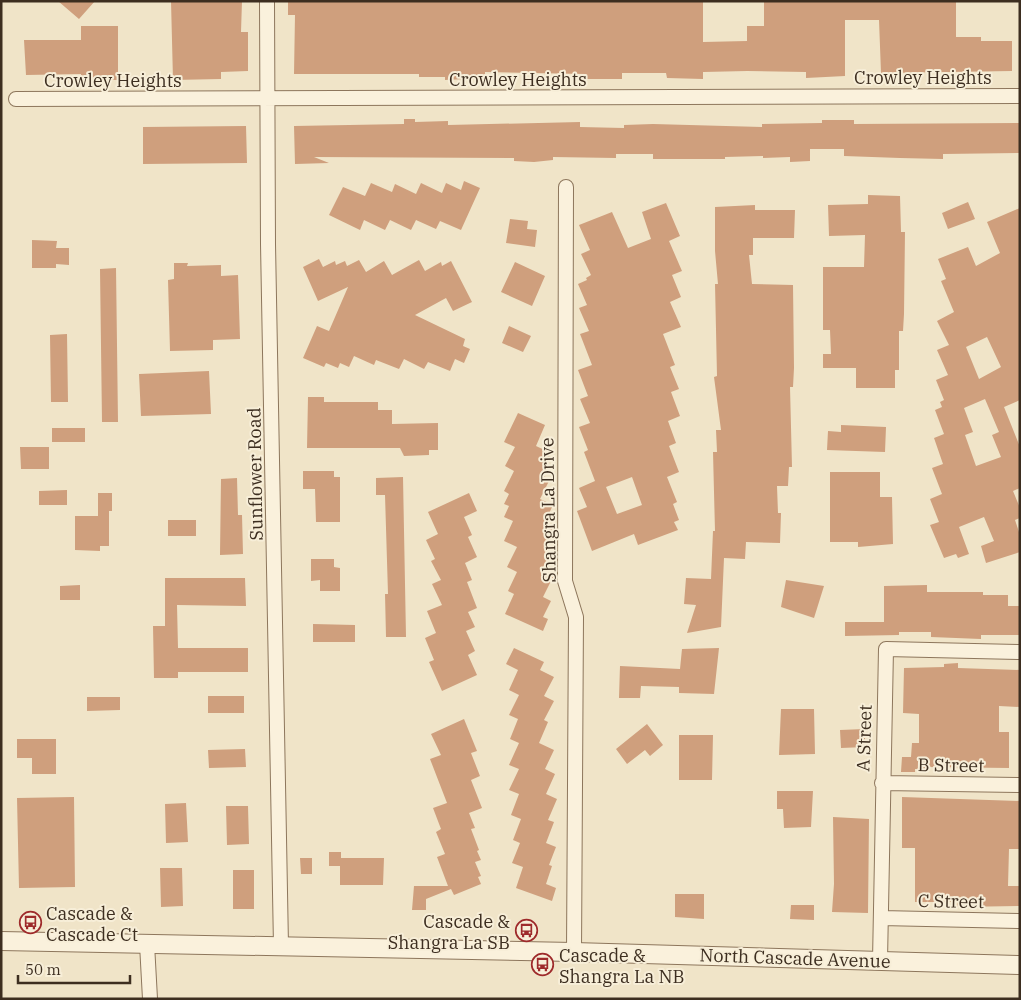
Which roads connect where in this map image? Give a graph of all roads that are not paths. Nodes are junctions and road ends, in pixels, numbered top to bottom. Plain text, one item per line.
1 (267, 1) edge
2 (1020, 96) edge
3 (268, 98) junction
4 (16, 99) dead end
5 (566, 187) dead end
6 (1020, 652) edge
7 (882, 783) junction
8 (1020, 785) edge
9 (881, 918) junction
10 (1020, 921) edge
11 (1, 942) edge
12 (147, 944) junction
13 (281, 946) junction
14 (574, 952) junction
15 (880, 961) junction
16 (1020, 965) edge
17 (150, 999) edge

1 - 3 street, Sunflower Road
2 - 3 street, Crowley Heights
3 - 4 street, Crowley Heights
3 - 13 street, Sunflower Road
5 - 14 street, Shangra La Drive
6 - 7 street, A Street
7 - 8 street, B Street
7 - 9 street, A Street
9 - 10 street, C Street
9 - 15 street, A Street
11 - 12 street, North Cascade Avenue
12 - 13 street, North Cascade Avenue
12 - 17 street
13 - 14 street, North Cascade Avenue
14 - 15 street, North Cascade Avenue
15 - 16 street, North Cascade Avenue

